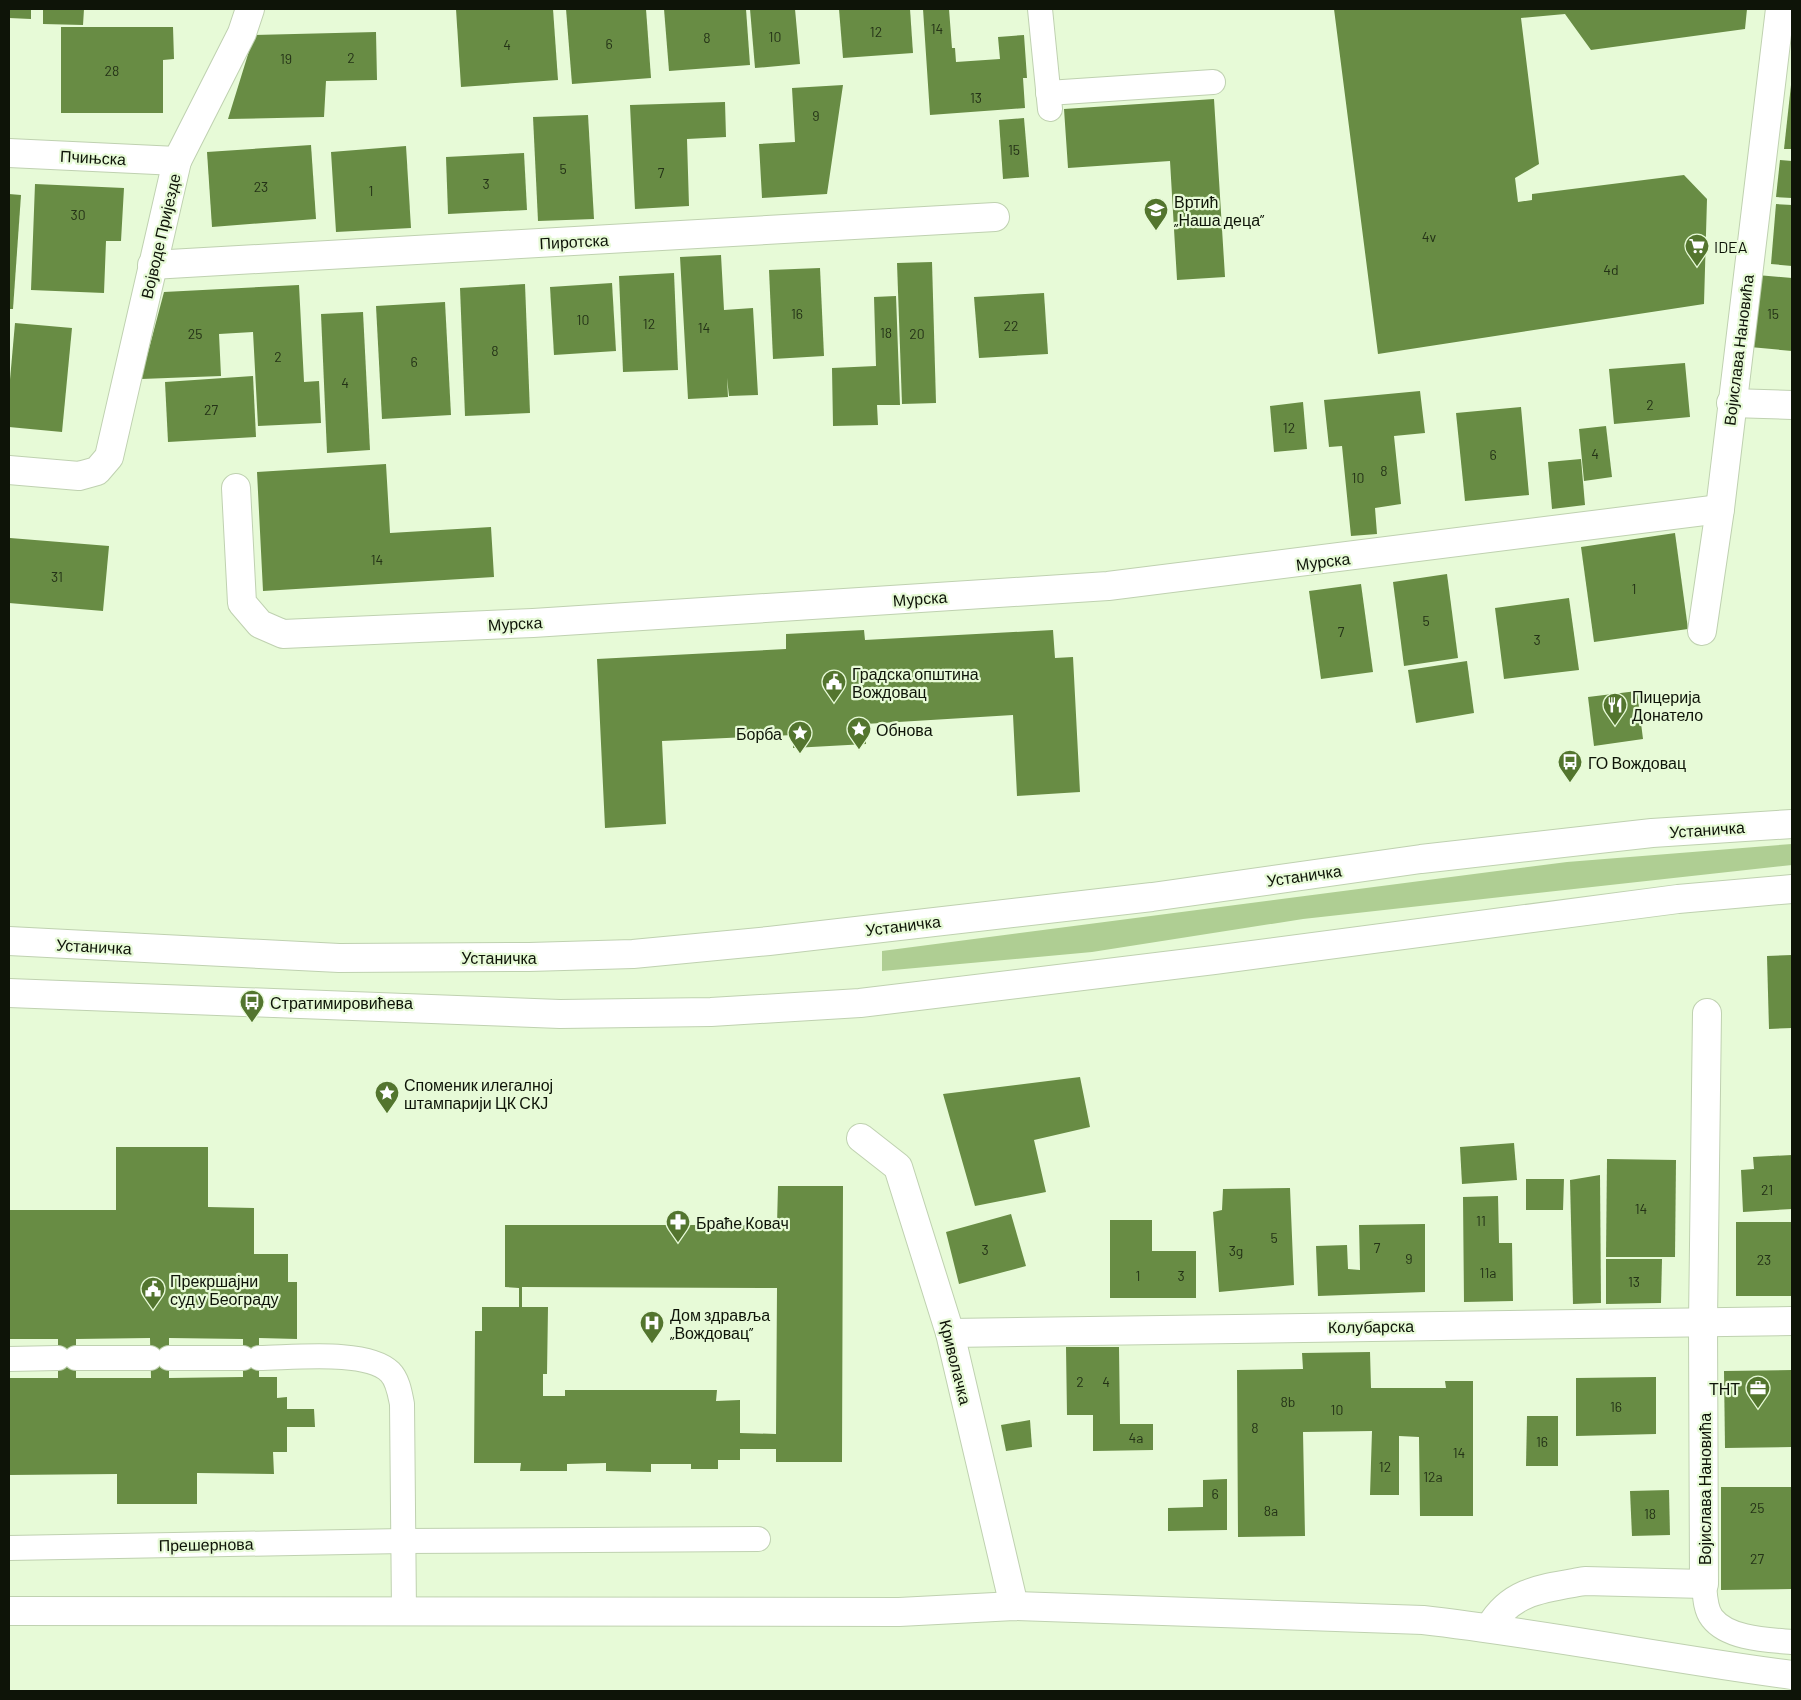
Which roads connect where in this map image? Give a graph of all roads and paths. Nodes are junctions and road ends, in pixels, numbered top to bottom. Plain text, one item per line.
1 (250, 9) edge
2 (1040, 9) edge
3 (1780, 9) edge
4 (1784, 41) edge
5 (1213, 82) dead end
6 (9, 153) edge
7 (177, 161) junction
8 (995, 217) dead end
9 (152, 266) junction
10 (1731, 403) junction
11 (1792, 405) edge
12 (9, 470) edge
13 (236, 488) dead end
14 (1720, 509) junction
15 (1702, 630) dead end
16 (1792, 824) edge
17 (1792, 888) edge
18 (9, 942) edge
19 (9, 993) edge
20 (1707, 1013) dead end
21 (861, 1138) dead end
22 (1792, 1320) edge
23 (1703, 1322) junction
24 (950, 1333) junction
25 (9, 1358) edge
26 (758, 1539) dead end
27 (403, 1541) junction
28 (9, 1548) edge
29 (1704, 1584) junction
30 (1014, 1606) junction
31 (9, 1611) edge
32 (404, 1611) junction
33 (1490, 1627) junction
34 (1792, 1642) edge
35 (1792, 1674) edge

1 - 7 main road, Војводе Пријезде
2 - 5 lane
3 - 4 main road, Војислава Нановића
4 - 10 main road, Војислава Нановића
6 - 7 main road, Пчињска
7 - 9 main road, Војводе Пријезде
8 - 9 main road, Пиротска
9 - 12 main road, Војводе Пријезде
10 - 11 main road
10 - 14 main road, Војислава Нановића
13 - 14 main road, Мурска
14 - 15 main road, Војислава Нановића
16 - 18 main road, Устаничка
17 - 19 main road
20 - 23 main road, Војислава Нановића
21 - 24 main road, Криволачка
22 - 23 main road, Колубарска
23 - 24 main road, Колубарска
23 - 29 main road, Војислава Нановића
24 - 30 main road, Криволачка
25 - 27 lane
26 - 27 lane, Прешернова
27 - 28 lane, Прешернова
27 - 32 lane
29 - 33 main road, Војислава Нановића
29 - 34 lane
30 - 32 main road
30 - 33 main road
31 - 32 main road
33 - 35 main road

